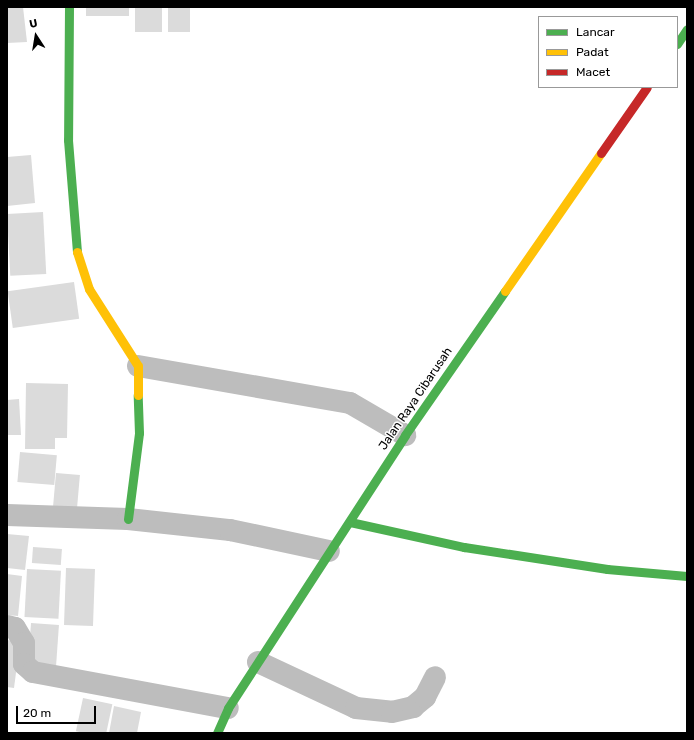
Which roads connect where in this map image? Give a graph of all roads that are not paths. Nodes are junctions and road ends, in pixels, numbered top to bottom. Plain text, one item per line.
1 (69, 7) edge
2 (687, 29) edge
3 (678, 42) edge
4 (646, 88) edge
5 (138, 366) junction
6 (405, 435) junction
7 (7, 515) edge
8 (128, 519) junction
9 (350, 522) junction
10 (329, 551) junction
11 (687, 576) edge
12 (7, 626) edge
13 (258, 662) junction
14 (435, 676) dead end
15 (228, 708) junction
16 (217, 733) edge

1 - 5 street
2 - 3 street
4 - 6 street, Jalan Raya Cibarusah
5 - 6 street
5 - 8 street
6 - 9 street, Jalan Raya Cibarusah
7 - 8 street
8 - 10 street
9 - 10 street, Jalan Raya Cibarusah
9 - 11 street
10 - 13 street, Jalan Raya Cibarusah
12 - 15 street
13 - 14 street
13 - 15 street, Jalan Raya Cibarusah
15 - 16 street, Jalan Raya Cibarusah

